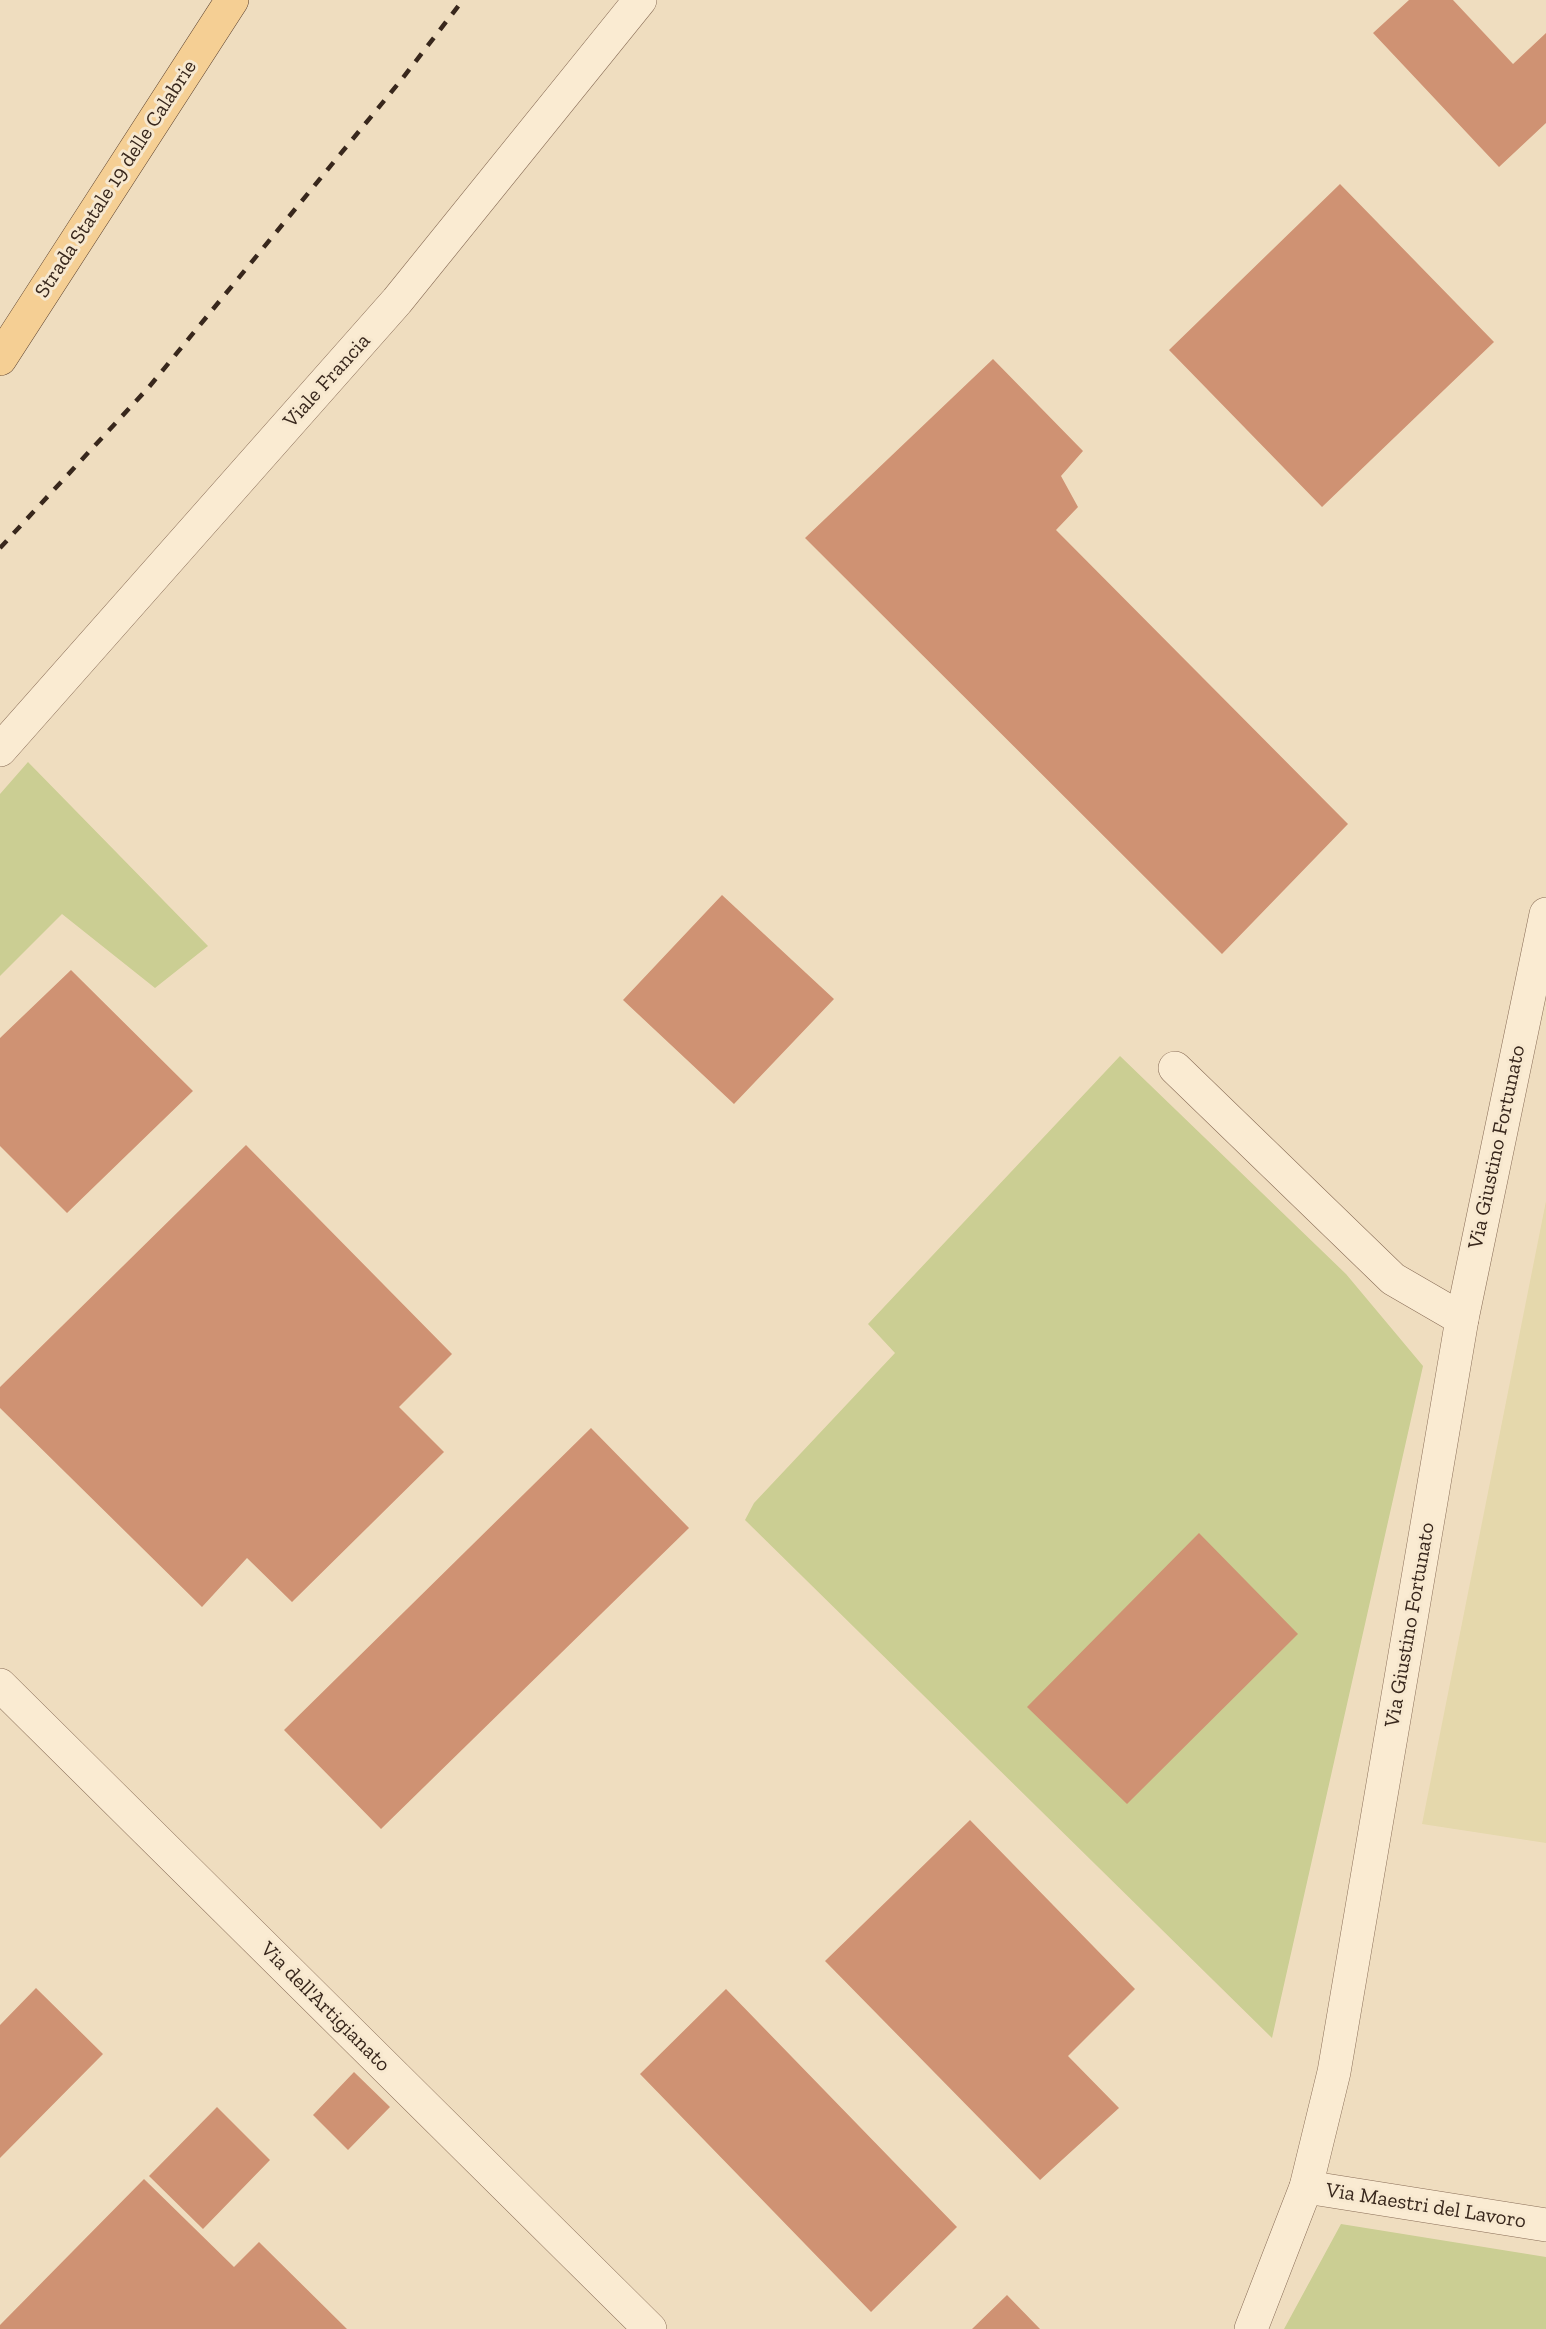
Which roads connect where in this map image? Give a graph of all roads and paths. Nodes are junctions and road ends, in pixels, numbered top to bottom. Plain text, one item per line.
1 (232, 0) edge
2 (640, 0) edge
3 (0, 359) edge
4 (0, 750) edge
5 (1546, 914) edge
6 (1175, 1068) dead end
7 (1462, 1319) junction
8 (0, 1685) edge
9 (1306, 2187) junction
10 (1546, 2225) edge
11 (650, 2329) edge
12 (1251, 2329) edge

1 - 3 main road, Strada Statale 19 delle Calabrie
2 - 4 street, Viale Francia
5 - 7 street, Via Giustino Fortunato
6 - 7 street
7 - 9 street, Via Giustino Fortunato
8 - 11 street, Via dell'Artigianato
9 - 10 street, Via Maestri del Lavoro
9 - 12 street, Via Giustino Fortunato

